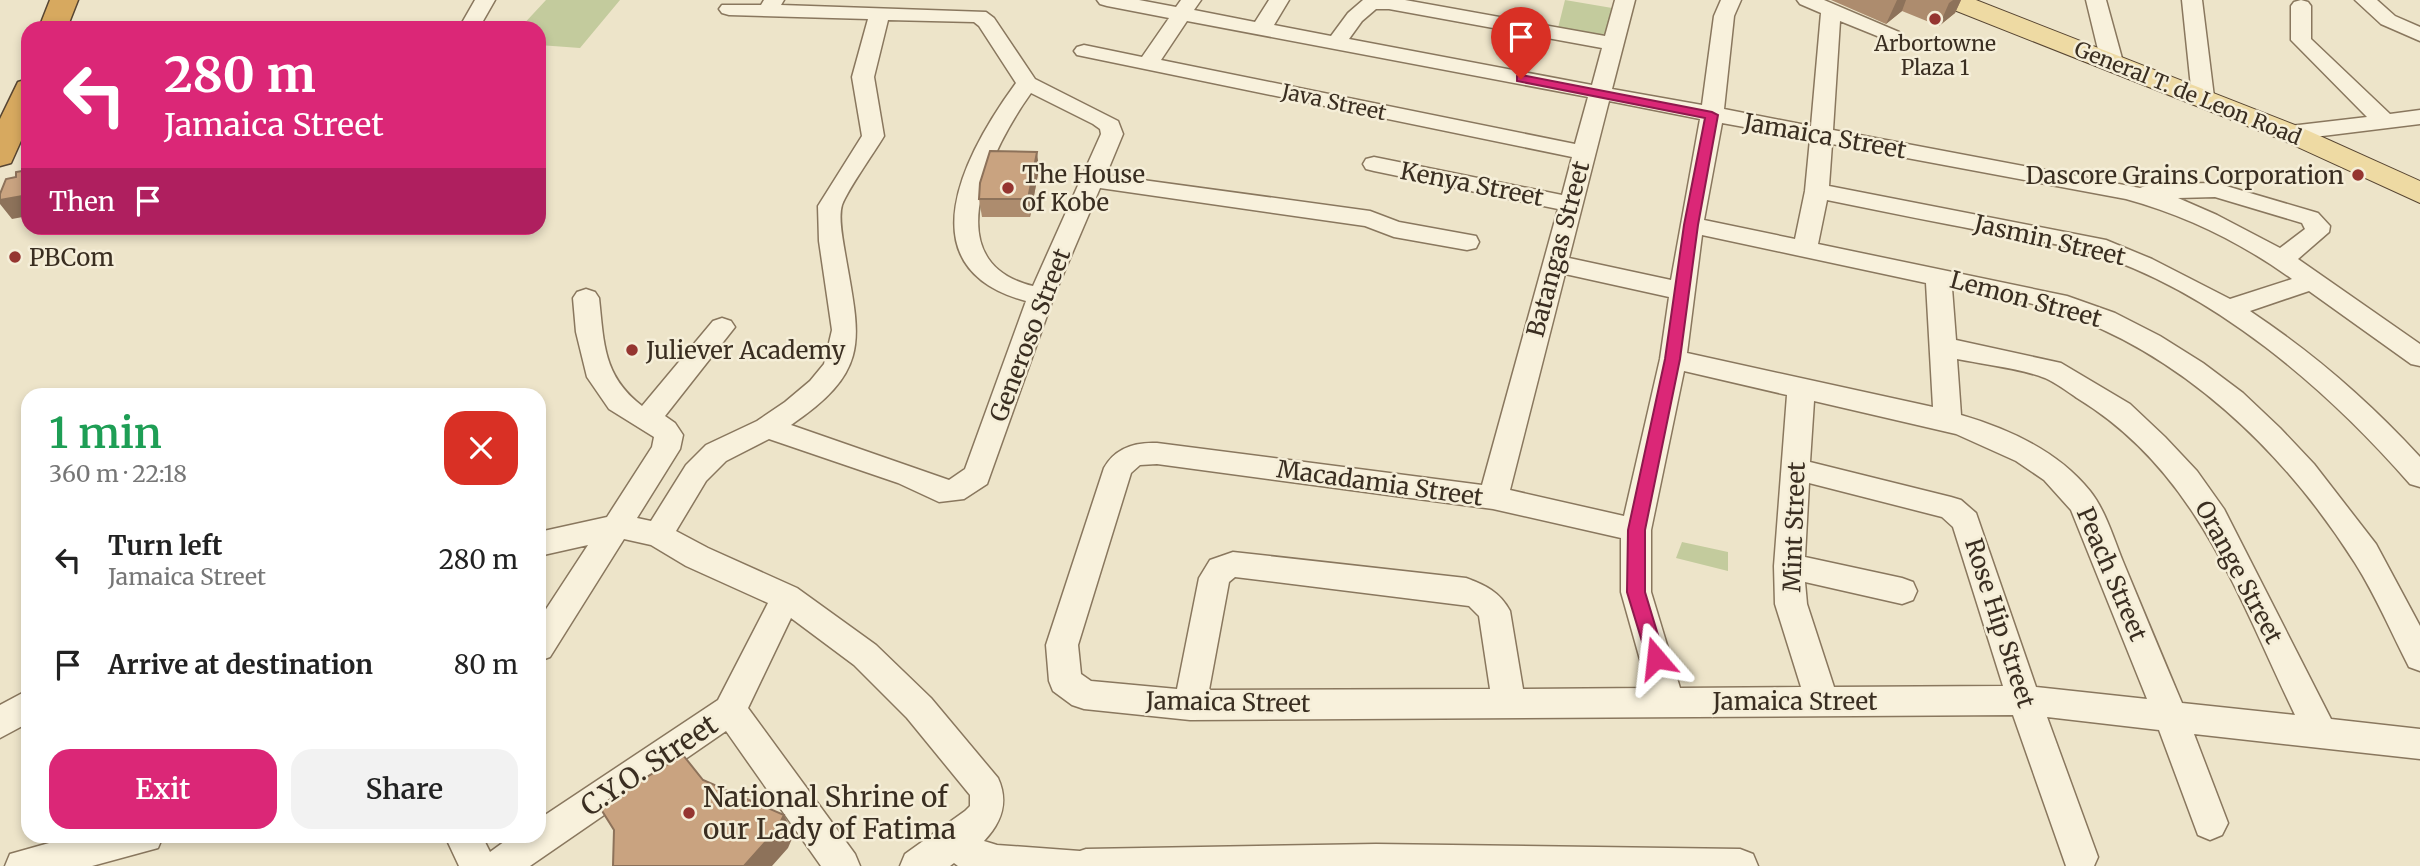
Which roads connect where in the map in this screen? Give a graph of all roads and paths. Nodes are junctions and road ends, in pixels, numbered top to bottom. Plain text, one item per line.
1 (64, 0) edge
2 (485, 0) edge
3 (1107, 0) edge
4 (1279, 0) edge
5 (1731, 0) edge
6 (1807, 0) edge
7 (1953, 0) edge
8 (2192, 0) edge
9 (2365, 0) edge
10 (1620, 1) edge
11 (2094, 1) edge
12 (770, 5) edge
13 (2301, 6) dead end
14 (1186, 7) edge
15 (729, 9) dead end
16 (1832, 10) junction
17 (880, 15) junction
18 (55, 21) edge
19 (473, 21) edge
20 (1261, 29) junction
21 (2420, 34) edge
22 (1892, 36) dead end
23 (1336, 43) junction
24 (1613, 44) junction
25 (1084, 51) dead end
26 (2112, 62) junction
27 (1148, 64) junction
28 (1027, 83) junction
29 (1600, 94) junction
30 (2203, 97) junction
31 (21, 105) edge
32 (1712, 115) junction
33 (2420, 117) edge
34 (2384, 121) junction
35 (2290, 132) junction
36 (1822, 135) junction
37 (1584, 153) junction
38 (0, 156) edge
39 (1374, 164) dead end
40 (1093, 180) junction
41 (1817, 191) junction
42 (2126, 192) junction
43 (2420, 193) edge
44 (1569, 204) junction
45 (1691, 225) junction
46 (1467, 243) dead end
47 (1805, 248) junction
48 (2281, 259) junction
49 (1554, 263) junction
50 (1938, 275) junction
51 (2314, 280) junction
52 (1682, 291) junction
53 (1041, 296) junction
54 (586, 298) dead end
55 (2230, 309) junction
56 (722, 327) dead end
57 (1944, 347) junction
58 (2420, 357) edge
59 (1673, 359) junction
60 (1801, 389) junction
61 (647, 419) junction
62 (1948, 421) junction
63 (767, 428) junction
64 (1795, 469) junction
65 (2420, 475) edge
66 (1493, 498) junction
67 (618, 526) junction
68 (1636, 530) junction
69 (658, 535) junction
70 (546, 542) edge
71 (1789, 566) junction
72 (1902, 591) dead end
73 (786, 597) junction
74 (2409, 616) edge
75 (546, 636) edge
76 (2420, 657) edge
77 (1084, 695) joint
78 (2024, 700) junction
79 (1668, 701) junction
80 (1510, 702) junction
81 (1824, 702) junction
82 (1190, 705) junction
83 (21, 710) edge
84 (730, 710) junction
85 (2171, 717) junction
86 (0, 723) edge
87 (2322, 735) junction
88 (2420, 744) edge
89 (2210, 823) dead end
90 (546, 834) edge
91 (953, 842) junction
92 (119, 843) edge
93 (466, 843) edge
94 (533, 843) edge
95 (2080, 857) dead end
96 (1375, 863) edge
97 (1579, 864) edge
98 (1207, 865) edge
99 (23, 866) edge
100 (478, 866) edge
101 (499, 866) edge
102 (842, 866) edge
103 (918, 866) edge
104 (1074, 866) edge
105 (1086, 866) edge
106 (1741, 866) edge

1 - 18 highway
2 - 19 street
3 - 14 street, Jamaica Street
4 - 20 street
5 - 32 street
6 - 16 street
7 - 26 main road, General T. de Leon Road
8 - 30 street
9 - 21 street
10 - 24 street, Batangas Street
11 - 26 street
12 - 15 street
12 - 17 street
13 - 34 street
14 - 20 street, Jamaica Street
14 - 27 street
16 - 22 street
16 - 36 street
17 - 28 street
17 - 63 street
20 - 23 street, Jamaica Street
23 - 24 street
23 - 29 street, Jamaica Street
24 - 29 street, Batangas Street
25 - 27 street, Java Street
26 - 30 main road, General T. de Leon Road
27 - 37 street, Java Street
28 - 40 street, Generoso Street
28 - 53 street
29 - 32 street, Jamaica Street
29 - 37 street, Batangas Street
30 - 35 main road, General T. de Leon Road
31 - 38 highway
32 - 36 street, Jamaica Street
32 - 45 street
33 - 34 street
34 - 35 street
35 - 43 main road, General T. de Leon Road
36 - 41 street
36 - 42 street, Jamaica Street
37 - 44 street, Batangas Street
39 - 44 street, Kenya Street
40 - 46 street
40 - 53 street, Generoso Street
41 - 47 street
41 - 55 street, Jasmin Street
42 - 48 street, Jamaica Street
42 - 48 street
44 - 49 street, Batangas Street
45 - 47 street, Lemon Street
45 - 52 street
47 - 50 street, Lemon Street
48 - 51 street, Jamaica Street
49 - 52 street
49 - 66 street, Batangas Street
50 - 57 street
50 - 74 street, Lemon Street
51 - 55 street
51 - 58 street, Jamaica Street
52 - 59 street
53 - 63 street, Generoso Street
54 - 61 street
55 - 65 street, Jasmin Street
56 - 61 street
57 - 62 street
57 - 87 street, Orange Street
59 - 60 street, Peach Street
59 - 68 street
60 - 62 street, Peach Street
60 - 64 street, Mint Street
61 - 67 street
62 - 85 street, Peach Street
63 - 69 street
64 - 71 street, Mint Street
64 - 78 street, Rose Hip Street
66 - 68 street, Macadamia Street
66 - 77 street, Macadamia Street
67 - 69 street
67 - 70 street
67 - 75 street
68 - 79 street
69 - 73 street
71 - 72 street
71 - 81 street, Mint Street
73 - 84 street, C.Y.O. Street
73 - 91 street
74 - 76 street, Lemon Street
77 - 82 street, Jamaica Street
78 - 81 street, Jamaica Street
78 - 85 street, Jamaica Street
78 - 95 street, Rose Hip Street
79 - 80 street, Jamaica Street
79 - 81 street, Jamaica Street
80 - 82 street, Jamaica Street
80 - 82 street
83 - 86 street
84 - 90 street, C.Y.O. Street
84 - 102 street
85 - 87 street, Jamaica Street
85 - 89 street, Peach Street
87 - 88 street, Jamaica Street
91 - 103 street
91 - 104 street
92 - 99 street
93 - 100 street
94 - 101 street, C.Y.O. Street
96 - 97 street
96 - 98 street
97 - 106 street
98 - 105 street

